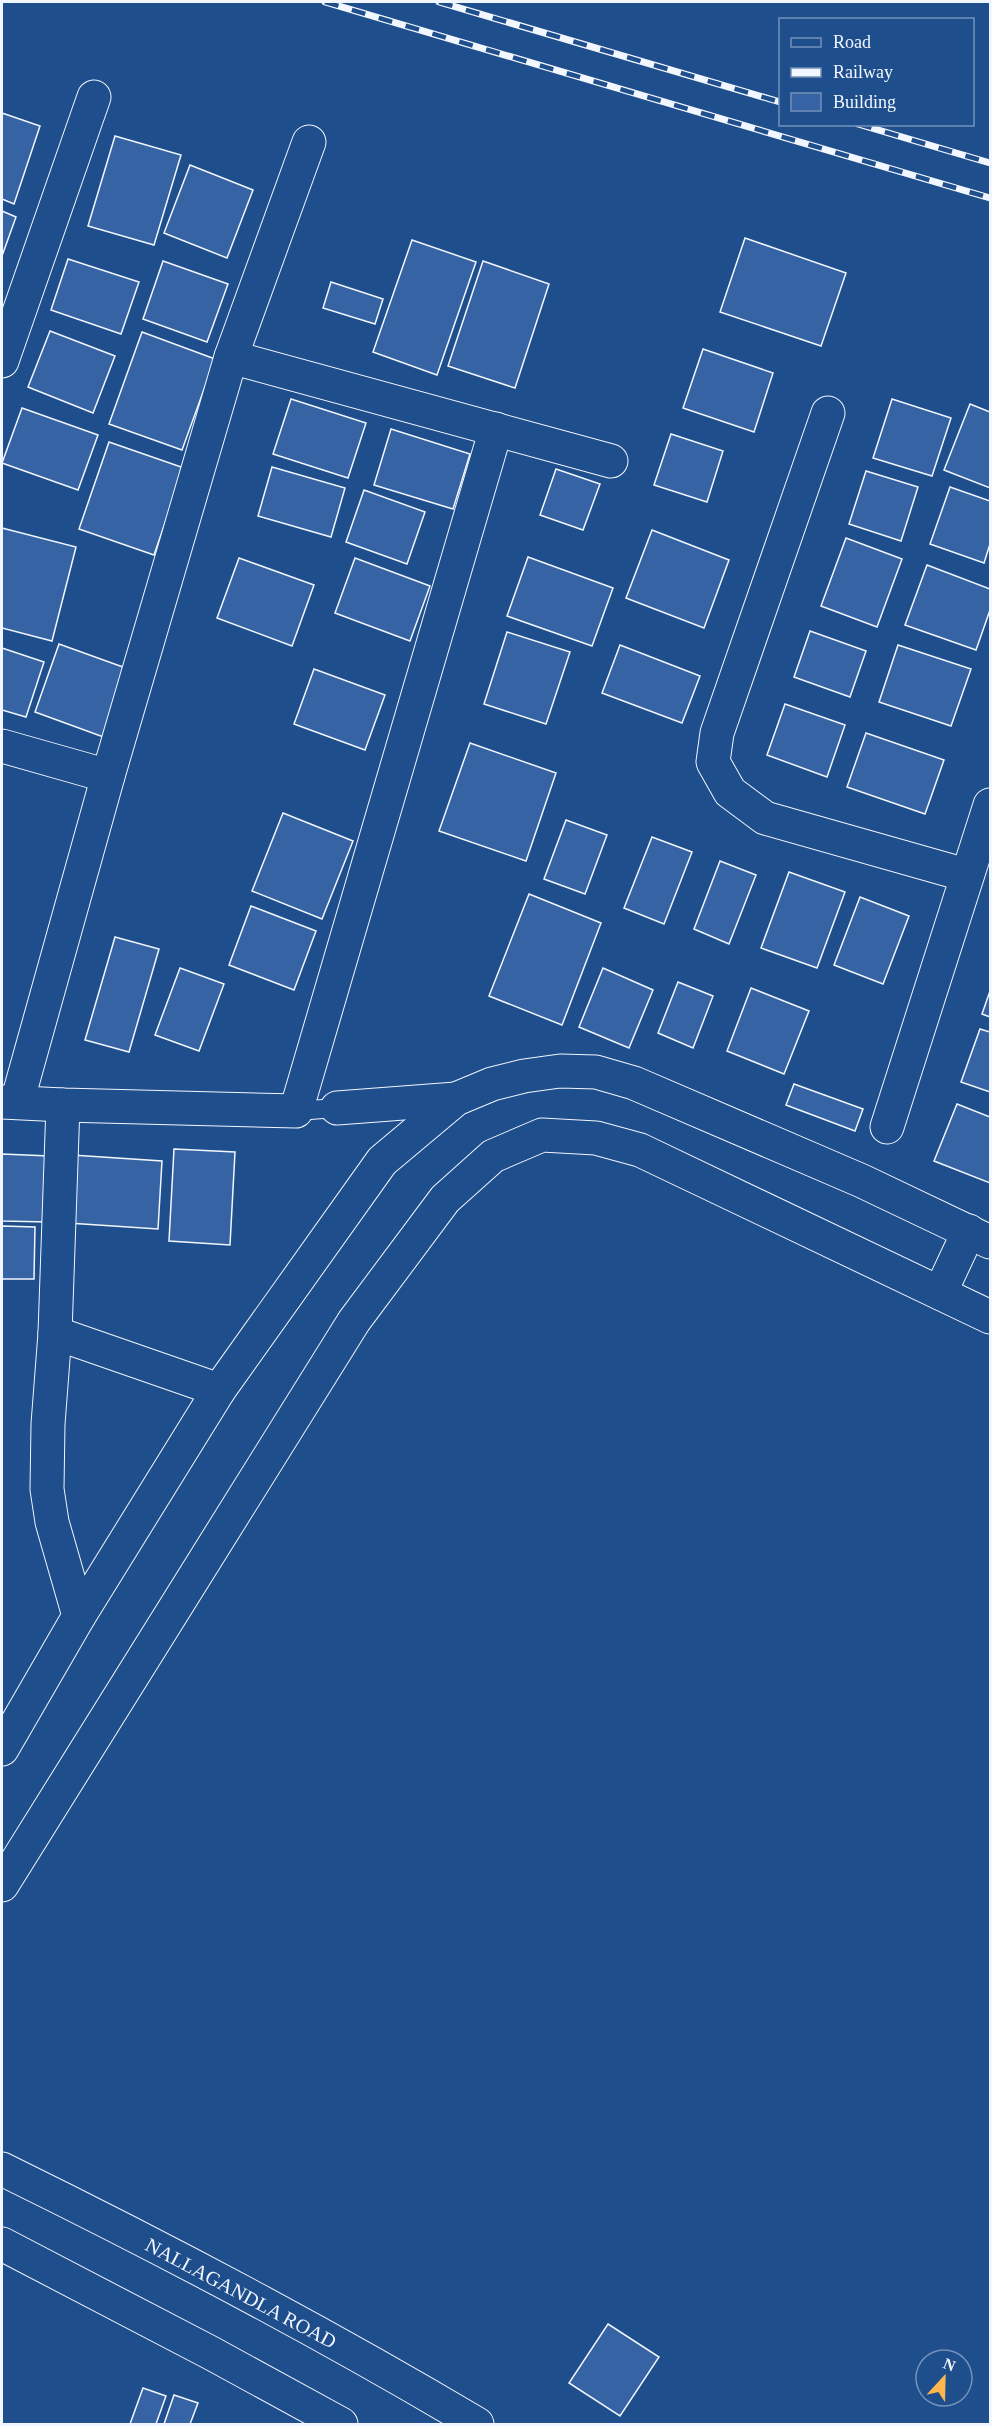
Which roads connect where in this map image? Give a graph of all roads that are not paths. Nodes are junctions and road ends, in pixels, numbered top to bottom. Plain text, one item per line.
1 (94, 97) dead end
2 (309, 142) dead end
3 (231, 357) junction
4 (2, 361) edge
5 (828, 412) dead end
6 (496, 429) junction
7 (611, 461) dead end
8 (2, 746) edge
9 (108, 776) junction
10 (990, 805) edge
11 (966, 875) junction
12 (456, 1099) junction
13 (9, 1102) edge
14 (63, 1105) junction
15 (337, 1108) joint
16 (296, 1111) junction
17 (886, 1127) dead end
18 (980, 1237) edge
19 (940, 1293) junction
20 (990, 1317) edge
21 (55, 1333) junction
22 (219, 1390) junction
23 (79, 1616) junction
24 (2, 1749) edge
25 (2, 1885) edge
26 (2, 2169) edge
27 (2, 2244) edge
28 (342, 2424) edge
29 (477, 2424) edge

1 - 4 street
2 - 3 street
3 - 6 street
3 - 9 street
5 - 11 street
6 - 7 street
6 - 16 street
8 - 9 street
9 - 13 street
10 - 11 street
11 - 17 street
12 - 15 street
12 - 18 street
12 - 22 street
13 - 14 street
14 - 16 street
14 - 21 street
15 - 16 lane
18 - 19 street
19 - 20 street
19 - 25 street
21 - 22 street
21 - 23 street
22 - 23 street
23 - 24 street
26 - 29 street, NALLAGANDLA ROAD
27 - 28 street

